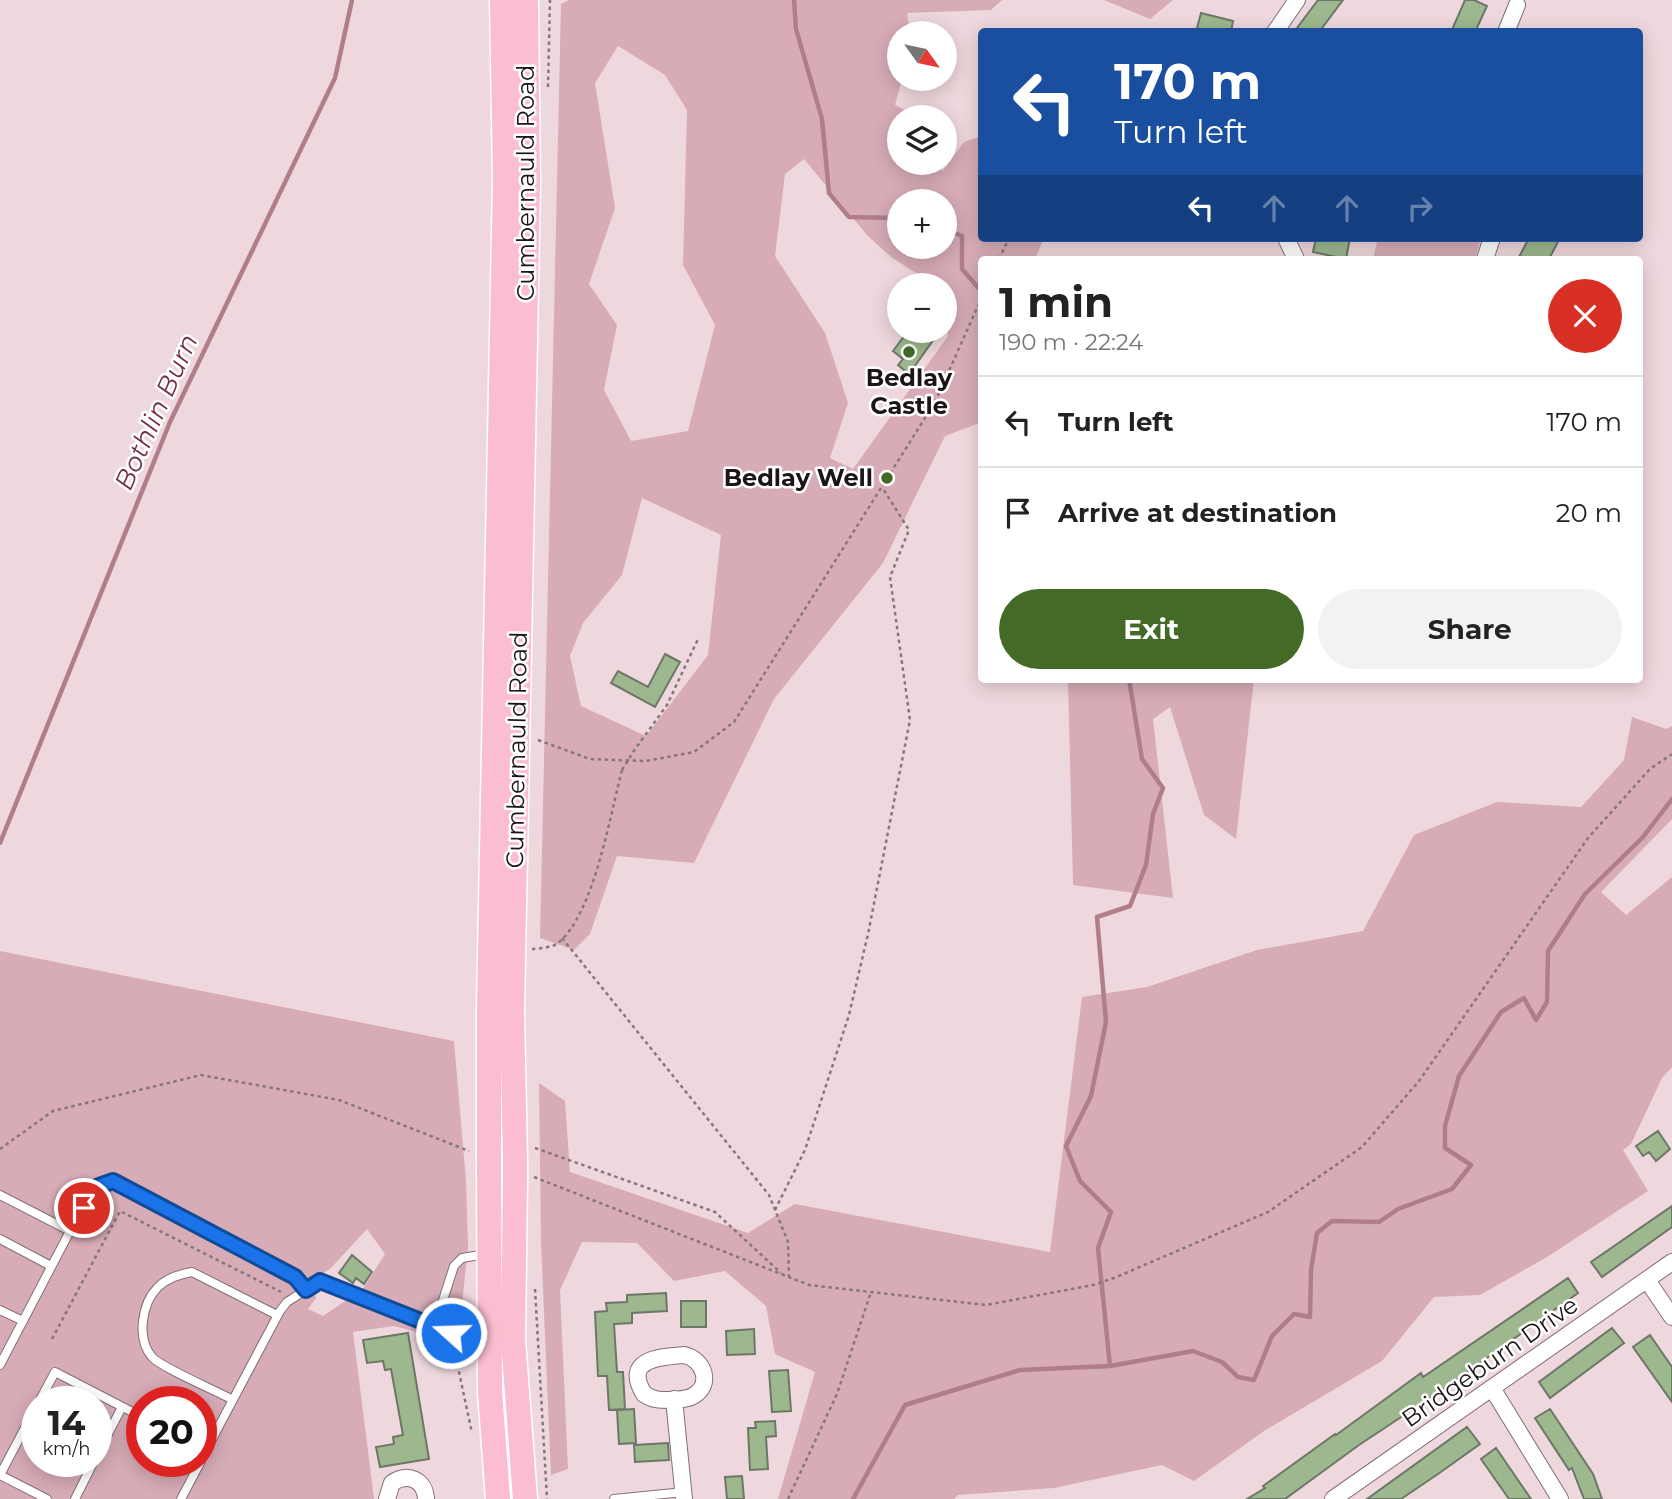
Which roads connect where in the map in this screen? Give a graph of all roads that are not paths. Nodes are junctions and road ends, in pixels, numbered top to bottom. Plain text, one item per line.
1 (502, 0) edge
2 (526, 0) edge
3 (1297, 0) edge
4 (1517, 5) dead end
5 (1278, 28) edge
6 (1508, 28) edge
7 (0, 1195) edge
8 (70, 1231) junction
9 (0, 1239) edge
10 (489, 1253) junction
11 (1672, 1262) edge
12 (51, 1266) junction
13 (1647, 1280) junction
14 (306, 1290) junction
15 (0, 1310) edge
16 (278, 1315) junction
17 (1672, 1317) edge
18 (23, 1321) junction
19 (434, 1328) junction
20 (490, 1340) junction
21 (0, 1365) edge
22 (48, 1386) edge
23 (82, 1386) edge
24 (1492, 1388) junction
25 (674, 1399) dead end
26 (233, 1400) junction
27 (112, 1402) edge
28 (122, 1407) junction
29 (126, 1409) edge
30 (112, 1426) edge
31 (217, 1427) edge
32 (21, 1436) edge
33 (0, 1475) edge
34 (86, 1477) edge
35 (193, 1477) edge
36 (684, 1496) edge
37 (47, 1499) edge
38 (75, 1499) edge
39 (181, 1499) edge
40 (387, 1499) edge
41 (426, 1499) edge
42 (498, 1499) edge
43 (525, 1499) edge
44 (614, 1499) edge
45 (1333, 1499) edge
46 (1560, 1499) edge

1 - 10 main road, Cumbernauld Road
2 - 43 main road, Cumbernauld Road
3 - 5 street
4 - 6 street
7 - 8 lane
8 - 12 lane
8 - 14 lane
9 - 12 lane
10 - 19 lane
10 - 20 main road, Cumbernauld Road
11 - 13 street, Bridgeburn Drive
12 - 18 lane
13 - 17 street
13 - 24 street, Bridgeburn Drive
14 - 16 lane
14 - 19 lane
15 - 18 lane
16 - 26 lane
16 - 26 lane
18 - 21 lane
19 - 20 lane
20 - 42 main road, Cumbernauld Road
22 - 23 lane
24 - 45 street, Bridgeburn Drive
24 - 46 street
25 - 36 street
26 - 31 lane
27 - 28 lane
28 - 29 lane
28 - 30 lane
32 - 33 lane
33 - 37 lane
34 - 38 lane
35 - 39 lane
36 - 44 lane
40 - 41 street

